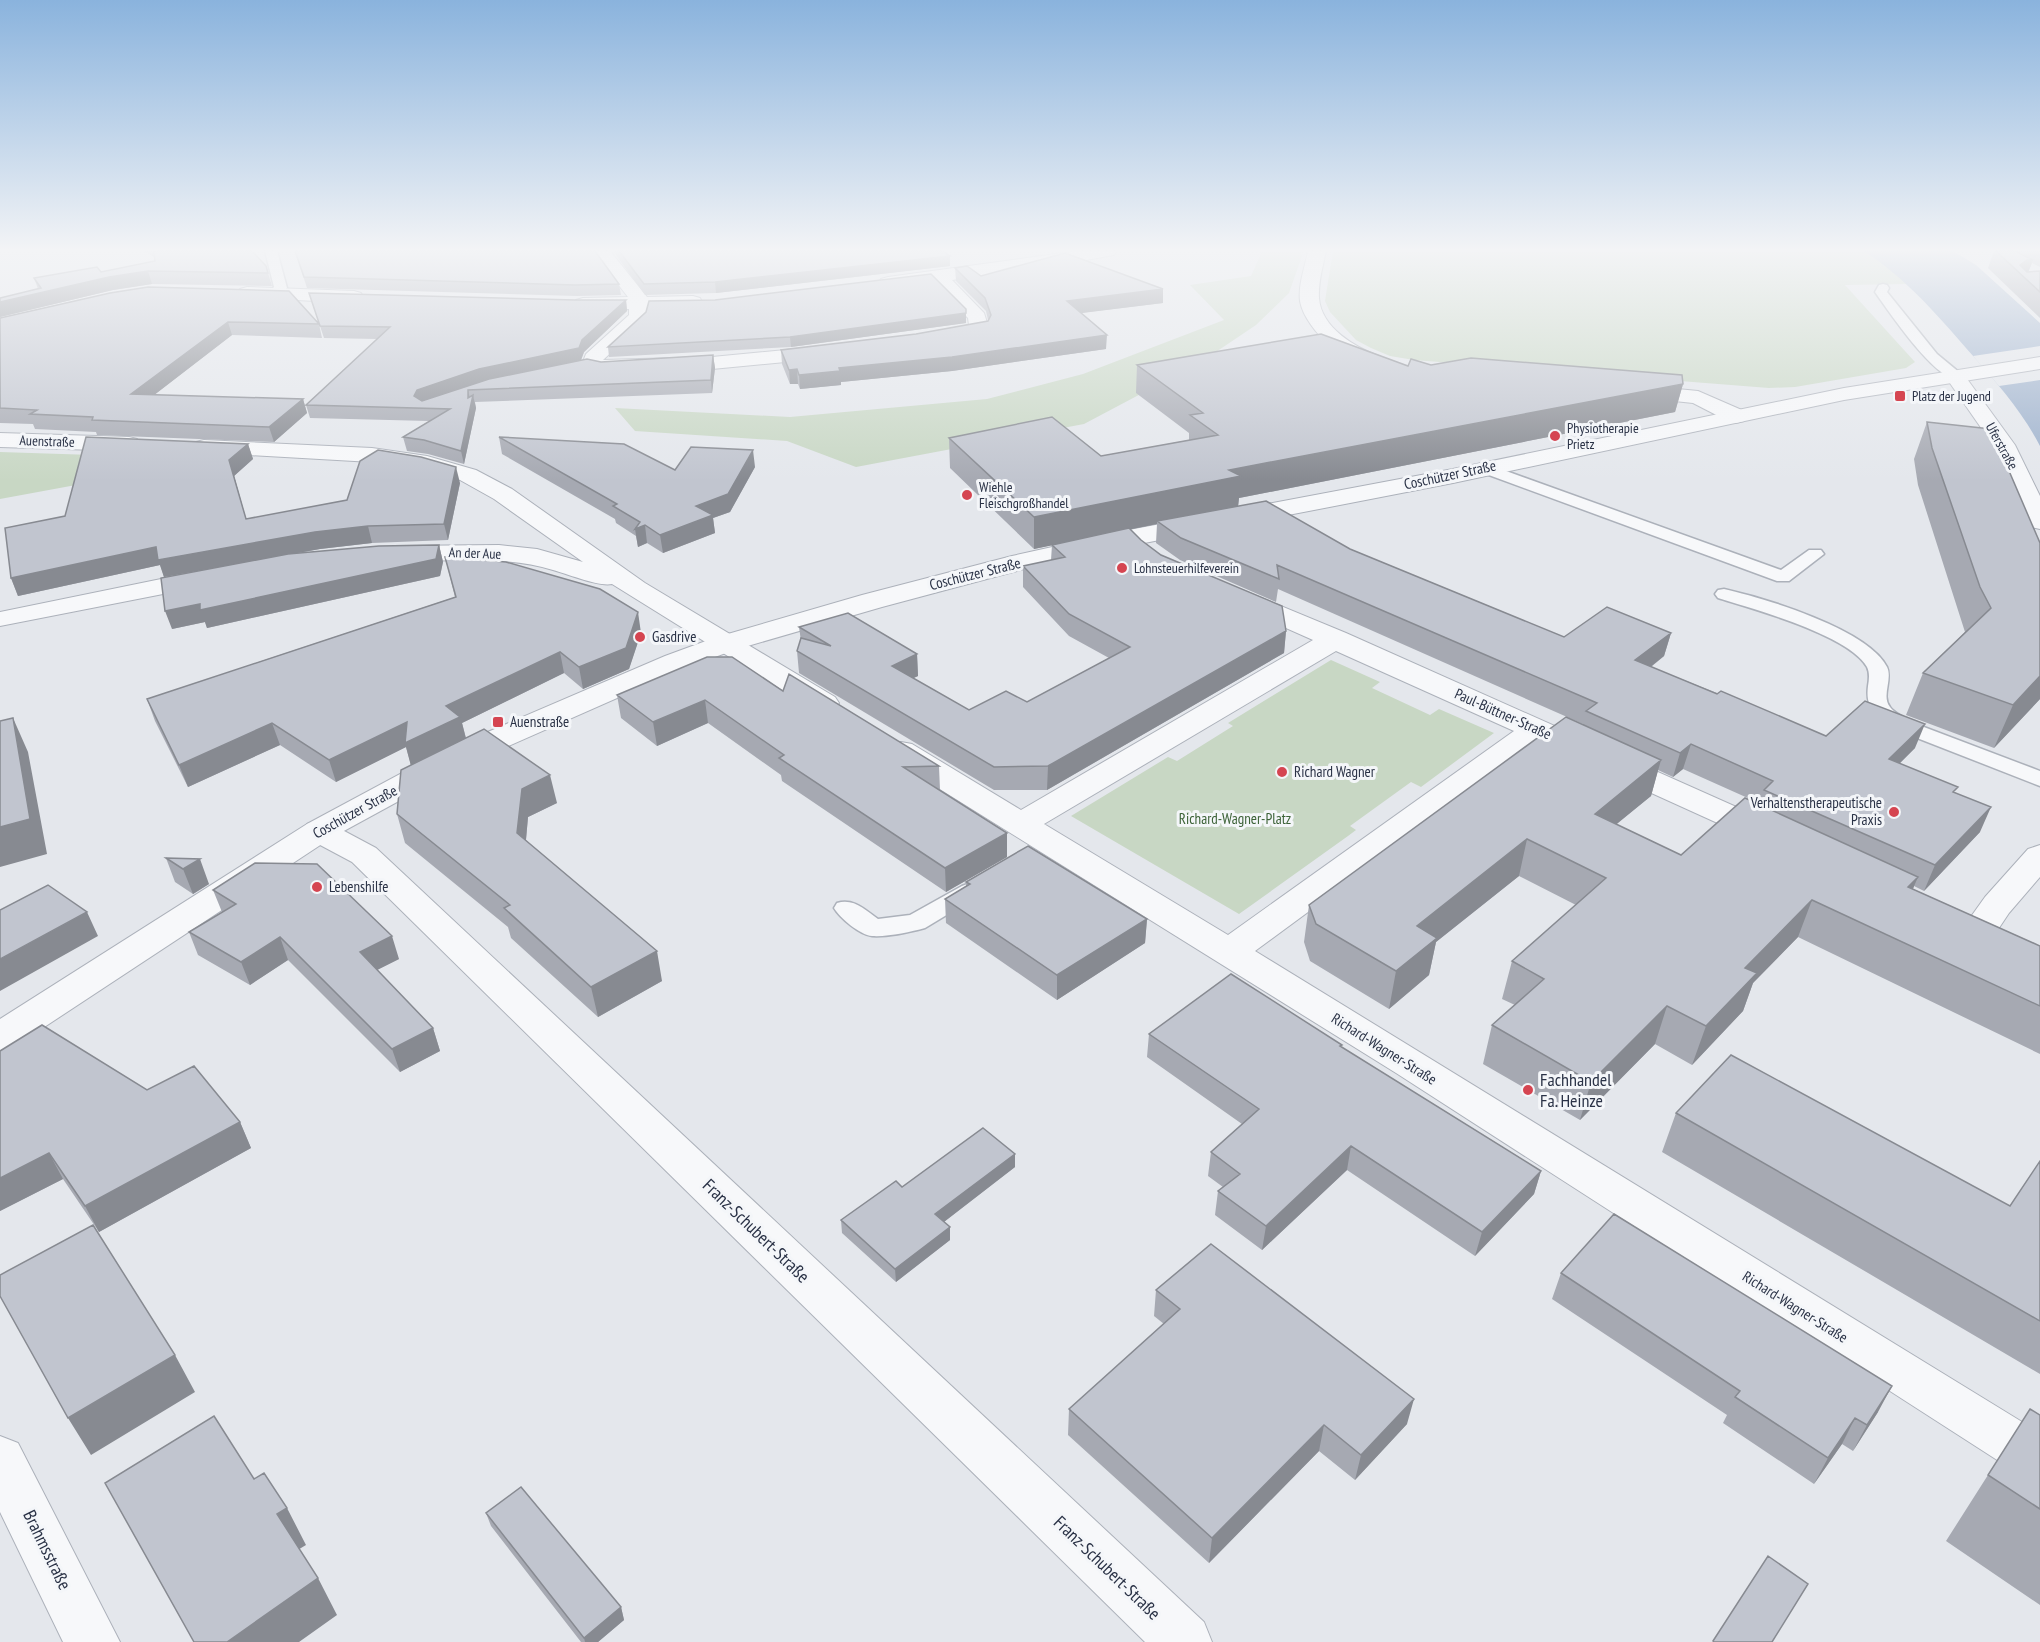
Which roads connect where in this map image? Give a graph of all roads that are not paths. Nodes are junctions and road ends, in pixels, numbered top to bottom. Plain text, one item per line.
1 (626, 328) edge
2 (979, 328) edge
3 (1324, 328) edge
4 (1909, 328) edge
5 (920, 340) edge
6 (843, 350) edge
7 (2040, 363) edge
8 (1397, 368) edge
9 (1955, 376) junction
10 (1612, 388) edge
11 (1736, 416) junction
12 (0, 440) edge
13 (151, 445) edge
14 (185, 446) edge
15 (1484, 468) junction
16 (2040, 522) edge
17 (1134, 537) junction
18 (1815, 554) dead end
19 (367, 555) edge
20 (1157, 559) edge
21 (224, 574) edge
22 (624, 582) junction
23 (1220, 589) edge
24 (1725, 594) dead end
25 (4, 619) dead end
26 (1336, 639) junction
27 (724, 644) junction
28 (1536, 730) junction
29 (2040, 779) edge
30 (319, 831) junction
31 (1035, 841) junction
32 (1799, 848) edge
33 (2040, 856) edge
34 (987, 881) edge
35 (846, 908) dead end
36 (1979, 933) edge
37 (1229, 952) junction
38 (0, 1037) edge
39 (0, 1459) edge
40 (2040, 1460) edge
41 (92, 1642) edge
42 (1184, 1642) edge

1 - 6 street
2 - 5 street
3 - 8 street
4 - 9 lane
7 - 9 street, Coschützer Straße
9 - 11 street, Coschützer Straße
9 - 16 street, Uferstraße
10 - 11 street
11 - 15 street, Coschützer Straße
12 - 13 street, Auenstraße
14 - 22 street
15 - 17 street, Coschützer Straße
15 - 18 lane
17 - 20 street
17 - 27 street, Coschützer Straße
19 - 22 street, An der Aue
21 - 25 street
22 - 27 street
23 - 26 street, Paul-Büttner-Straße
24 - 29 lane
26 - 28 street, Paul-Büttner-Straße
26 - 31 street
27 - 30 street, Coschützer Straße
27 - 31 street, Richard-Wagner-Straße
28 - 32 street, Paul-Büttner-Straße
28 - 37 street
30 - 38 street, Coschützer Straße
30 - 42 street, Franz-Schubert-Straße
31 - 37 street, Richard-Wagner-Straße
33 - 36 street
34 - 35 lane
37 - 40 street, Richard-Wagner-Straße
39 - 41 street, Brahmsstraße

